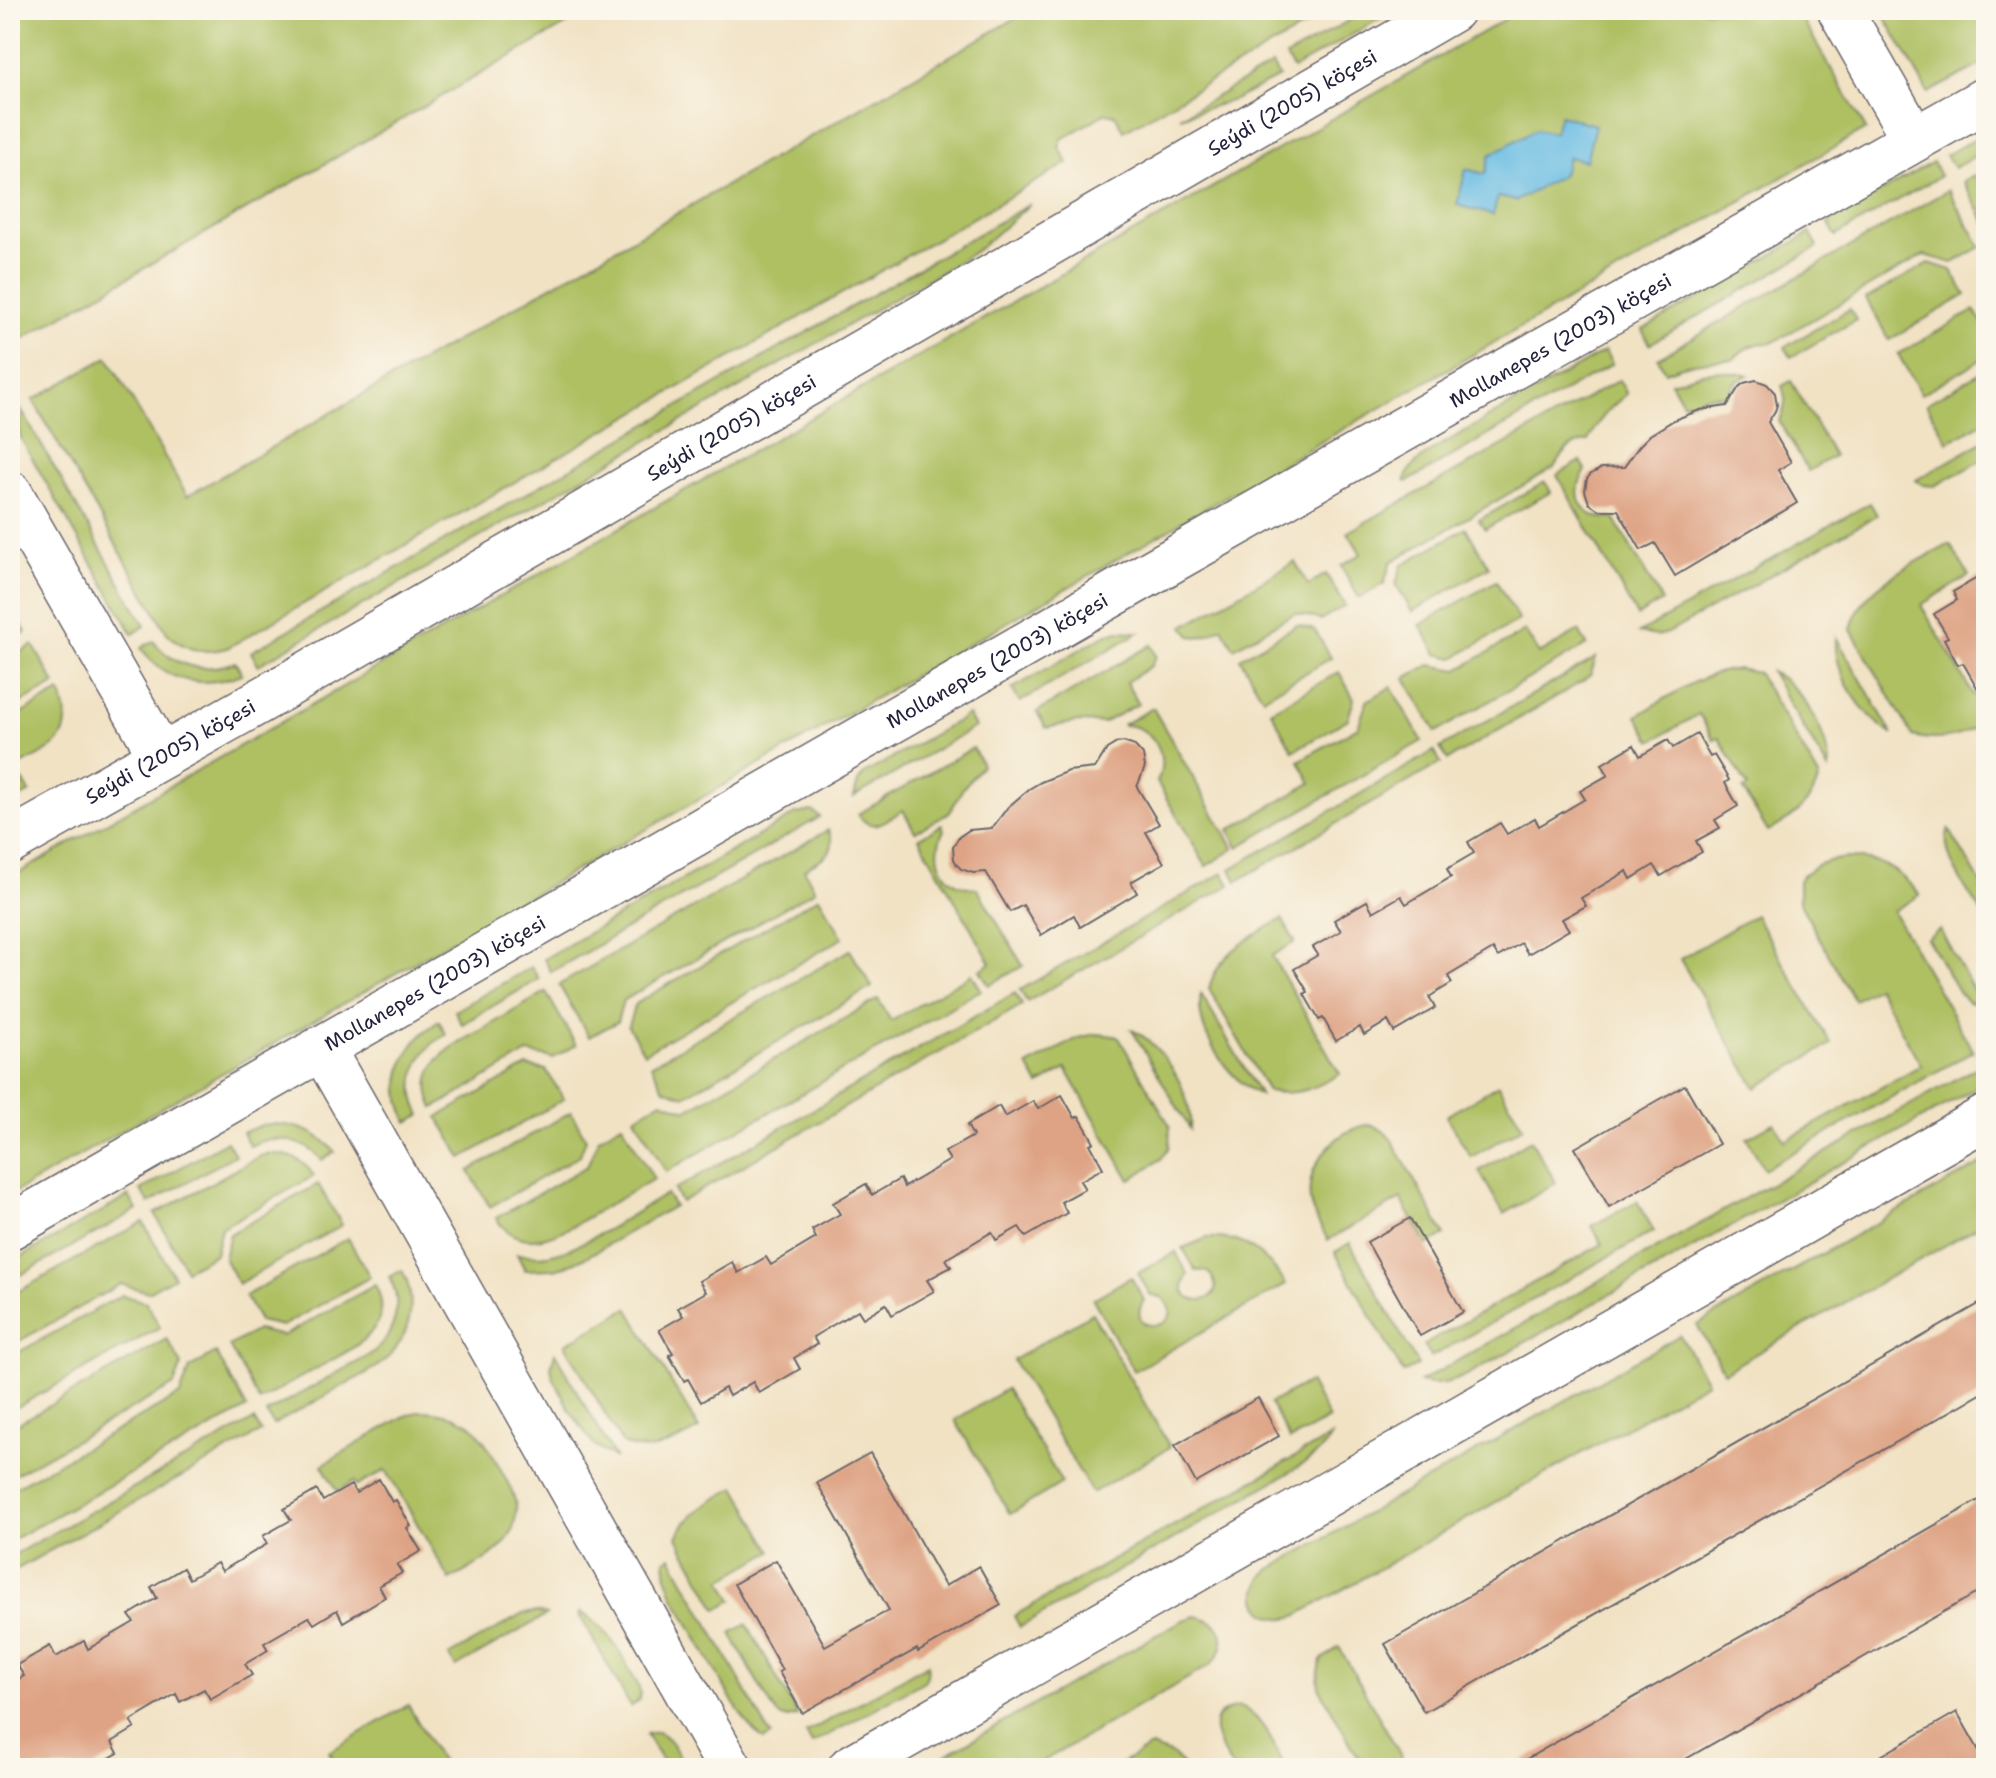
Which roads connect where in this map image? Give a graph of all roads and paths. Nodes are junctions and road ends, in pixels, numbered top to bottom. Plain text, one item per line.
1 (1452, 10) edge
2 (1840, 10) edge
3 (1986, 99) edge
4 (1914, 139) junction
5 (10, 493) edge
6 (161, 756) junction
7 (10, 842) edge
8 (322, 1048) junction
9 (1986, 1117) edge
10 (10, 1227) edge
11 (730, 1768) edge
12 (850, 1768) edge

1 - 6 street, Seýdi (2005) köçesi
2 - 4 street
3 - 4 street, Mollanepes (2003) köçesi
4 - 8 street, Mollanepes (2003) köçesi
5 - 6 street
6 - 7 street, Seýdi (2005) köçesi
8 - 10 street, Mollanepes (2003) köçesi
8 - 11 street
9 - 12 street

